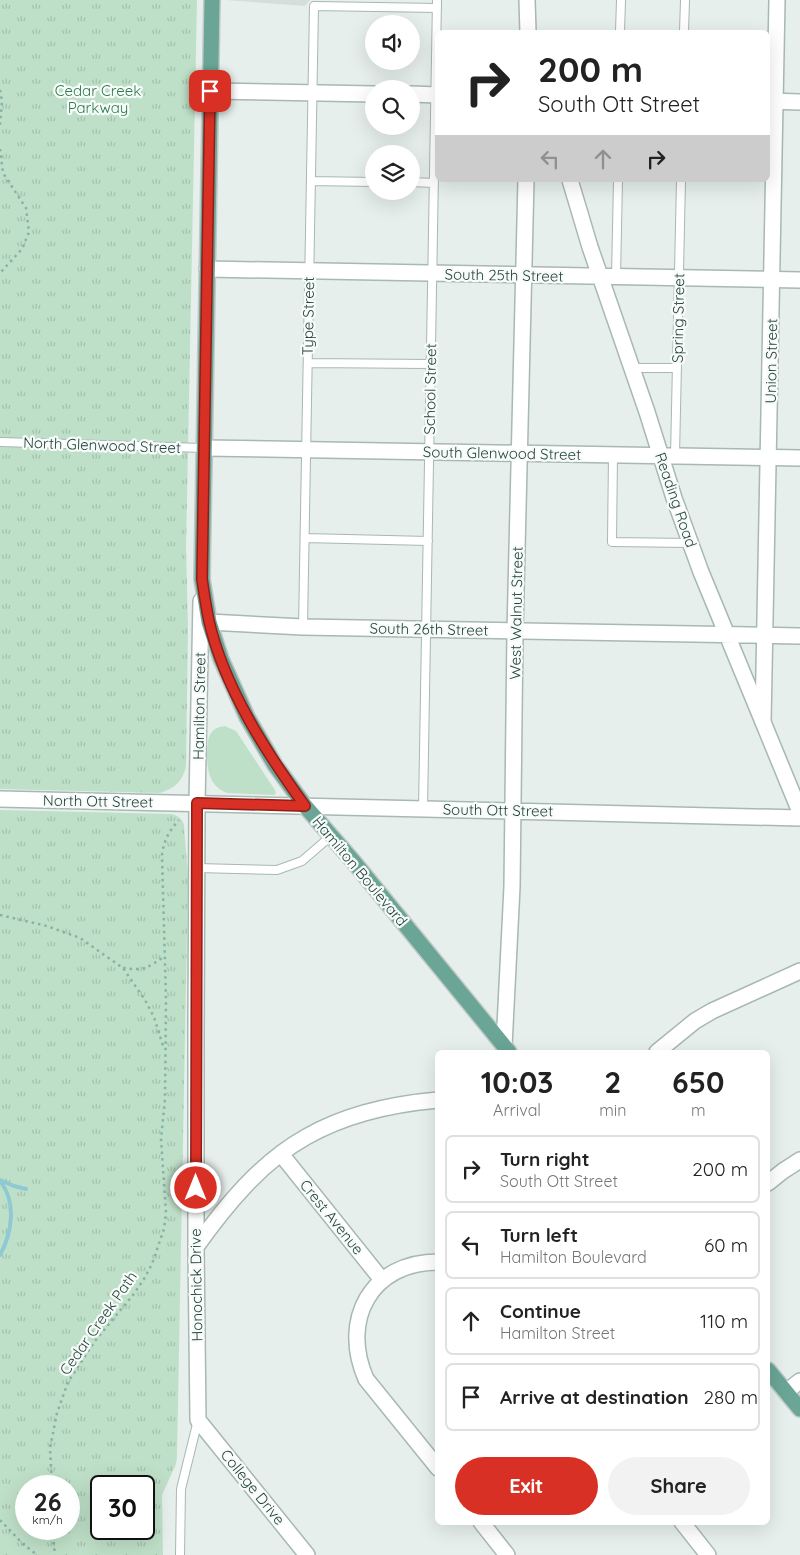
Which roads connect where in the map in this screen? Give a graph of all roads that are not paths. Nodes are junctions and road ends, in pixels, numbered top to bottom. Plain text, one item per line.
1 (212, 0) edge
2 (528, 0) edge
3 (621, 0) edge
4 (685, 0) edge
5 (777, 0) edge
6 (437, 4) edge
7 (437, 30) edge
8 (528, 30) edge
9 (620, 30) edge
10 (684, 30) edge
11 (210, 91) junction
12 (312, 92) junction
13 (365, 94) edge
14 (420, 94) edge
15 (435, 95) edge
16 (772, 101) edge
17 (800, 102) edge
18 (435, 139) edge
19 (311, 181) junction
20 (365, 182) edge
21 (420, 182) edge
22 (526, 182) edge
23 (571, 182) edge
24 (618, 182) edge
25 (681, 182) edge
26 (434, 183) junction
27 (207, 269) junction
28 (309, 271) junction
29 (432, 273) junction
30 (523, 275) junction
31 (608, 277) junction
32 (679, 278) junction
33 (772, 280) junction
34 (800, 280) edge
35 (308, 363) junction
36 (431, 364) junction
37 (632, 368) junction
38 (676, 368) junction
39 (0, 442) edge
40 (204, 448) junction
41 (306, 450) junction
42 (429, 452) junction
43 (519, 454) junction
44 (613, 455) junction
45 (668, 456) junction
46 (769, 458) junction
47 (800, 458) edge
48 (305, 538) junction
49 (428, 541) junction
50 (690, 543) junction
51 (202, 579) junction
52 (209, 622) junction
53 (303, 627) junction
54 (426, 629) junction
55 (515, 631) junction
56 (727, 634) junction
57 (765, 635) junction
58 (800, 636) edge
59 (763, 722) junction
60 (0, 799) edge
61 (197, 803) junction
62 (305, 806) junction
63 (423, 809) junction
64 (513, 810) junction
65 (800, 812) edge
66 (800, 818) edge
67 (331, 836) junction
68 (197, 868) junction
69 (800, 971) edge
70 (506, 1049) edge
71 (659, 1050) edge
72 (435, 1100) edge
73 (281, 1154) junction
74 (800, 1160) edge
75 (770, 1182) edge
76 (196, 1247) junction
77 (435, 1262) edge
78 (382, 1280) junction
79 (770, 1372) edge
80 (800, 1381) edge
81 (786, 1392) junction
82 (800, 1409) edge
83 (198, 1420) junction
84 (435, 1464) edge
85 (483, 1525) edge
86 (684, 1525) edge
87 (180, 1555) edge
88 (307, 1555) edge
89 (508, 1555) edge
90 (708, 1555) edge

1 - 11 main road, Hamilton Street
2 - 8 street
3 - 9 lane
4 - 10 lane
5 - 16 street, Union Street
6 - 7 lane, School Street
6 - 12 lane, Type Street
11 - 12 street
11 - 27 main road, Hamilton Street
12 - 13 street
12 - 19 lane, Type Street
14 - 15 street
16 - 17 street
16 - 33 street, Union Street
18 - 26 lane, School Street
19 - 20 lane
19 - 28 lane, Type Street
21 - 26 lane
22 - 30 street, West Walnut Street
23 - 31 street, Reading Road
24 - 31 lane
25 - 32 lane, Spring Street
26 - 29 lane, School Street
27 - 28 street, South 25th Street
27 - 40 main road, Hamilton Street
28 - 29 street, South 25th Street
28 - 35 lane, Type Street
29 - 30 street, South 25th Street
29 - 36 lane, School Street
30 - 31 street, South 25th Street
30 - 43 street, West Walnut Street
31 - 32 street, South 25th Street
31 - 37 street, Reading Road
32 - 33 street, South 25th Street
32 - 38 lane, Spring Street
33 - 34 street, South 25th Street
33 - 46 street, Union Street
35 - 36 lane
35 - 41 lane, Type Street
36 - 42 lane, School Street
37 - 38 lane
37 - 45 street, Reading Road
38 - 45 lane, Spring Street
39 - 40 lane, North Glenwood Street
40 - 41 street, South Glenwood Street
40 - 51 main road, Hamilton Street
41 - 42 street, South Glenwood Street
41 - 48 lane, Type Street
42 - 43 street, South Glenwood Street
42 - 49 lane, School Street
43 - 44 street, South Glenwood Street
43 - 55 street, West Walnut Street
44 - 45 street, South Glenwood Street
44 - 50 lane
45 - 46 street, South Glenwood Street
45 - 50 street, Reading Road
46 - 47 street, South Glenwood Street
46 - 57 street, Union Street
48 - 49 lane
48 - 53 lane, Type Street
49 - 54 lane, School Street
50 - 56 street, Reading Road
51 - 52 main road, Hamilton Street
51 - 61 street, Hamilton Street
52 - 53 street, South 26th Street
52 - 62 main road, Hamilton Boulevard
53 - 54 street, South 26th Street
54 - 55 street, South 26th Street
54 - 63 lane, School Street
55 - 56 street, South 26th Street
55 - 64 street, West Walnut Street
56 - 57 street, South 26th Street
56 - 59 street, Reading Road
57 - 58 street, South 26th Street
57 - 59 street, Union Street
59 - 65 street, Reading Road
60 - 61 street, North Ott Street
61 - 62 street, South Ott Street
61 - 68 street, Honochick Drive
62 - 63 street, South Ott Street
62 - 67 main road, Hamilton Boulevard
63 - 64 street, South Ott Street
64 - 66 street, South Ott Street
64 - 70 street, West Walnut Street
67 - 68 lane
67 - 70 main road, Hamilton Boulevard
68 - 76 street, Honochick Drive
69 - 71 street
72 - 73 street
73 - 76 street
73 - 78 street, Crest Avenue
74 - 75 street
76 - 83 street, Honochick Drive
77 - 78 street
78 - 84 street
79 - 81 main road
80 - 81 street
81 - 82 main road
83 - 87 lane, Honochick Drive
83 - 88 street, College Drive
85 - 89 street
86 - 90 street

